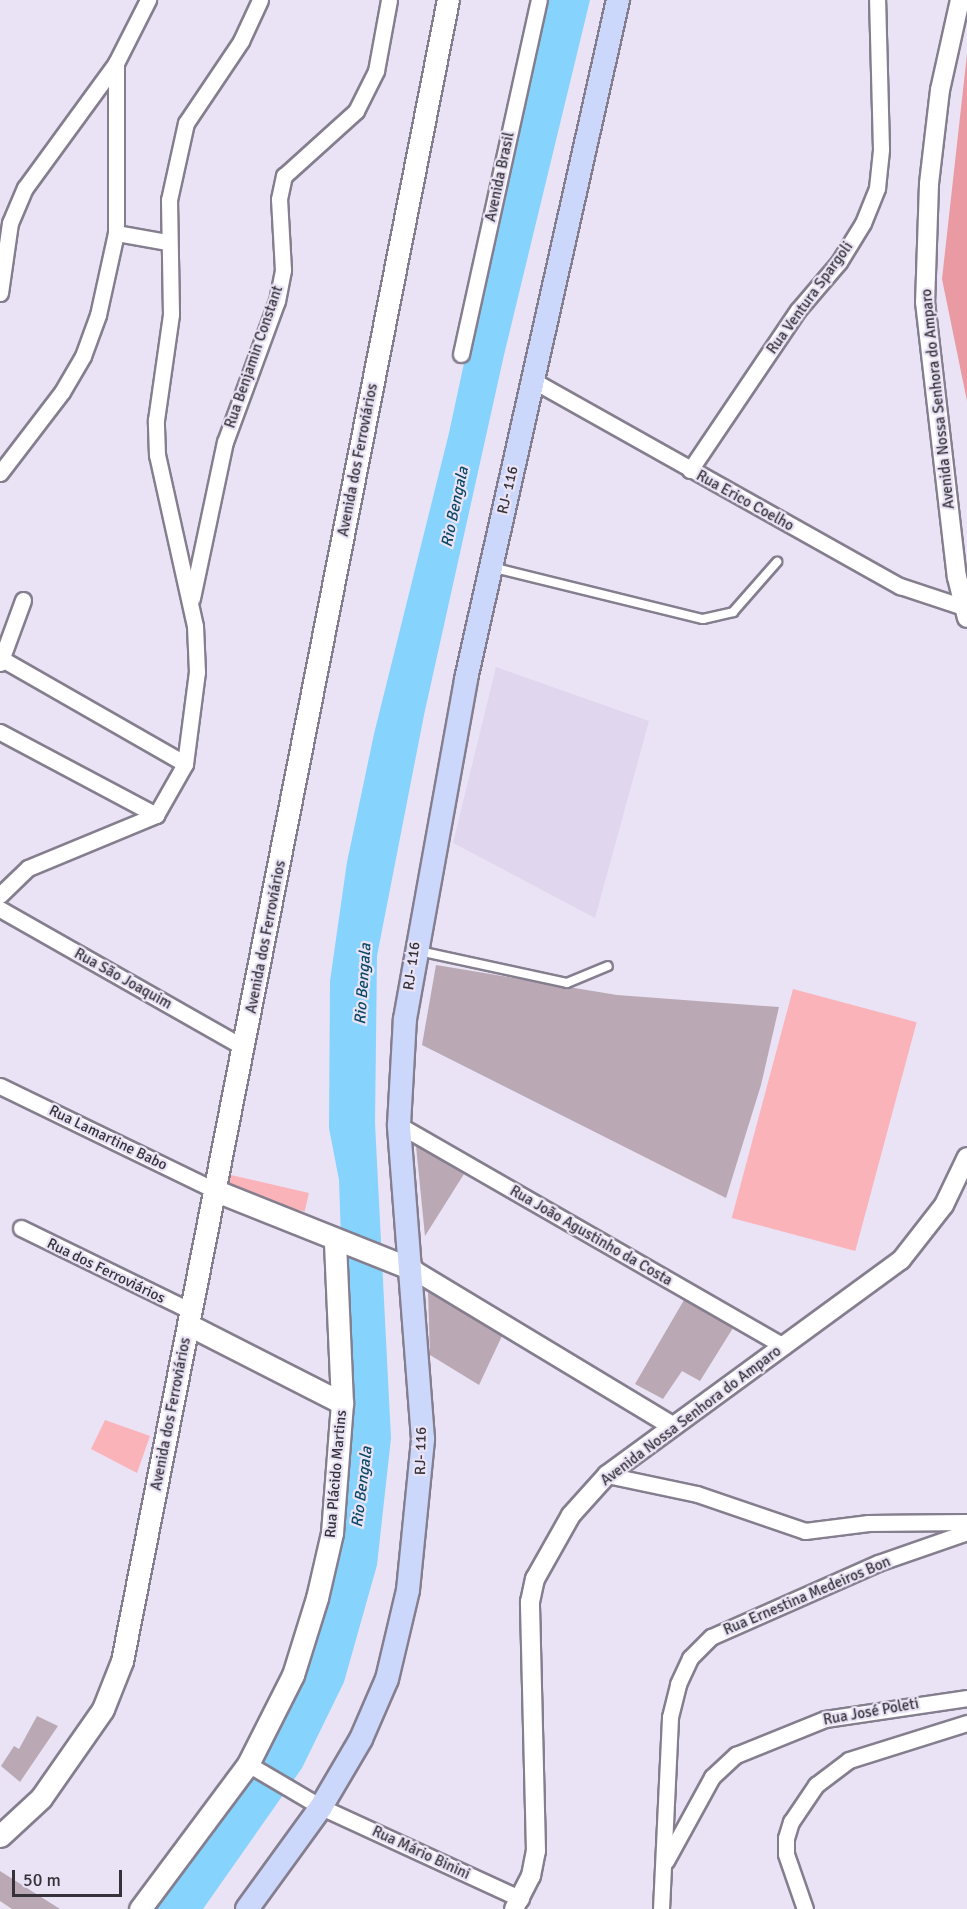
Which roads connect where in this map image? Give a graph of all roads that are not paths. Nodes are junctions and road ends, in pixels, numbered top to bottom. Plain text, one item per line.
1 (148, 0) edge
2 (260, 0) edge
3 (389, 0) edge
4 (448, 0) edge
5 (539, 0) edge
6 (618, 0) edge
7 (877, 0) edge
8 (960, 0) edge
9 (116, 63) junction
10 (116, 233) junction
11 (167, 242) junction
12 (0, 293) edge
13 (461, 354) dead end
14 (534, 381) junction
15 (690, 470) junction
16 (0, 472) edge
17 (777, 562) dead end
18 (490, 567) junction
19 (22, 600) dead end
20 (190, 605) junction
21 (965, 613) edge
22 (1, 661) edge
23 (0, 732) edge
24 (185, 764) junction
25 (156, 816) junction
26 (0, 895) edge
27 (0, 909) edge
28 (414, 950) junction
29 (608, 966) dead end
30 (245, 1048) junction
31 (0, 1086) edge
32 (399, 1125) junction
33 (967, 1157) edge
34 (216, 1191) junction
35 (21, 1228) dead end
36 (338, 1241) junction
37 (405, 1266) junction
38 (190, 1318) junction
39 (784, 1346) junction
40 (342, 1403) junction
41 (672, 1426) junction
42 (608, 1475) junction
43 (967, 1522) edge
44 (967, 1532) edge
45 (967, 1698) edge
46 (967, 1723) edge
47 (251, 1766) junction
48 (315, 1803) junction
49 (0, 1836) edge
50 (663, 1866) junction
51 (517, 1904) edge
52 (140, 1909) edge
53 (247, 1909) edge
54 (661, 1909) edge
55 (805, 1909) edge

1 - 9 street
2 - 11 street, Rua Benjamin Constant
3 - 20 street, Rua Benjamin Constant
4 - 30 main road, Avenida dos Ferroviários
5 - 13 street, Avenida Brasil
6 - 14 main road, RJ- 116
7 - 15 street, Rua Ventura Spargoli
8 - 21 street, Avenida Nossa Senhora do Amparo
9 - 10 street
9 - 12 street
10 - 11 street
10 - 16 street
11 - 20 street, Rua Benjamin Constant
14 - 15 street, Rua Erico Coelho
14 - 18 main road, RJ- 116
15 - 21 street, Rua Erico Coelho
17 - 18 lane
18 - 28 main road, RJ- 116
19 - 22 street
20 - 24 street, Rua Benjamin Constant
22 - 24 street
23 - 25 street
24 - 25 street, Rua Benjamin Constant
25 - 26 street
27 - 30 street, Rua São Joaquim
28 - 29 lane
28 - 32 main road, RJ- 116
30 - 34 main road, Avenida dos Ferroviários
31 - 34 street, Rua Lamartine Babo
32 - 37 main road, RJ- 116
32 - 39 street, Rua João Agustinho da Costa
33 - 39 street, Avenida Nossa Senhora do Amparo
34 - 36 main road
34 - 38 main road, Avenida dos Ferroviários
35 - 38 street, Rua dos Ferroviários
36 - 37 main road
36 - 40 main road, Rua Plácido Martins
37 - 41 street
37 - 48 main road, RJ- 116
38 - 40 main road
38 - 49 main road, Avenida dos Ferroviários
39 - 41 street, Avenida Nossa Senhora do Amparo
40 - 47 main road, Rua Plácido Martins
41 - 42 street, Avenida Nossa Senhora do Amparo
42 - 43 street
42 - 51 street, Avenida Nossa Senhora do Amparo
44 - 50 street, Rua Ernestina Medeiros Bon
45 - 50 street, Rua José Poleti
46 - 55 street
47 - 48 street, Rua Mário Binini
47 - 52 main road, Rua Plácido Martins
48 - 51 street, Rua Mário Binini
48 - 53 main road, RJ- 116
50 - 54 street, Rua Ernestina Medeiros Bon

